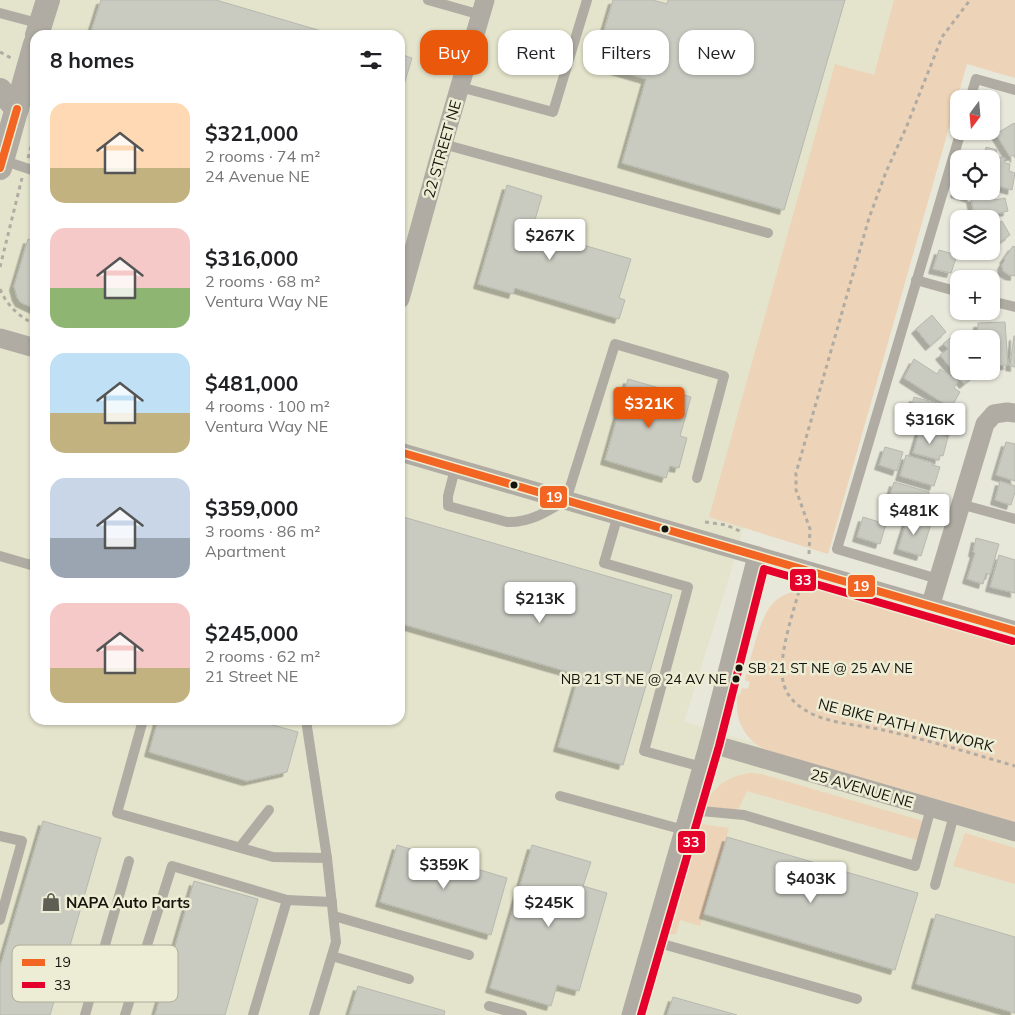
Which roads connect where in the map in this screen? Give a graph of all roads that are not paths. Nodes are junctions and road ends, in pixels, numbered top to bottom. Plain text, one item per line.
1 (48, 0) edge
2 (428, 0) edge
3 (587, 0) edge
4 (483, 8) edge
5 (0, 13) edge
6 (31, 30) edge
7 (39, 30) edge
8 (30, 54) edge
9 (460, 88) junction
10 (0, 90) edge
11 (973, 90) edge
12 (1015, 90) edge
13 (8, 110) edge
14 (958, 140) edge
15 (443, 144) junction
16 (1, 164) edge
17 (30, 169) edge
18 (768, 233) dead end
19 (916, 280) junction
20 (405, 281) edge
21 (950, 289) edge
22 (1000, 303) edge
23 (1015, 307) edge
24 (0, 338) edge
25 (30, 347) edge
26 (1015, 413) edge
27 (405, 454) edge
28 (455, 469) junction
29 (697, 478) dead end
30 (566, 500) junction
31 (960, 504) junction
32 (618, 515) junction
33 (1015, 519) edge
34 (0, 556) edge
35 (757, 556) junction
36 (30, 565) edge
37 (938, 579) junction
38 (930, 607) junction
39 (1015, 631) edge
40 (142, 725) edge
41 (307, 725) edge
42 (709, 743) junction
43 (702, 767) junction
44 (560, 796) dead end
45 (931, 808) junction
46 (269, 810) dead end
47 (690, 810) junction
48 (954, 815) junction
49 (684, 830) junction
50 (1015, 832) edge
51 (0, 836) edge
52 (240, 847) junction
53 (327, 858) junction
54 (129, 861) dead end
55 (934, 885) dead end
56 (287, 900) junction
57 (332, 902) junction
58 (334, 916) junction
59 (0, 920) edge
60 (652, 941) junction
61 (105, 945) edge
62 (147, 945) edge
63 (469, 955) dead end
64 (332, 956) junction
65 (409, 979) dead end
66 (857, 999) dead end
67 (89, 1002) edge
68 (129, 1002) edge
69 (489, 1006) dead end
70 (85, 1015) edge
71 (125, 1015) edge
72 (254, 1015) edge
73 (314, 1015) edge
74 (522, 1015) edge
75 (631, 1015) edge

1 - 7 street
2 - 4 lane
3 - 9 lane
4 - 9 street, 22 STREET NE
5 - 6 lane
8 - 13 street
9 - 15 street, 22 STREET NE
10 - 13 street
11 - 12 lane
13 - 16 street
14 - 19 lane
15 - 18 lane
15 - 20 street, 22 STREET NE
16 - 17 lane
19 - 21 lane
19 - 37 lane
22 - 23 lane
24 - 25 street
26 - 31 street
27 - 28 street
28 - 30 street
28 - 30 lane
29 - 30 lane
30 - 32 street
31 - 33 lane
31 - 37 street
32 - 35 street
32 - 43 lane
34 - 36 lane
35 - 38 street
35 - 42 street
37 - 38 street
38 - 39 street
40 - 52 lane
41 - 53 lane
42 - 43 street
42 - 45 street, 25 AVENUE NE
43 - 47 street
44 - 49 lane
45 - 47 lane
45 - 48 street, 25 AVENUE NE
46 - 52 lane
47 - 49 street
48 - 50 street, 25 AVENUE NE
48 - 55 lane
49 - 60 street
51 - 59 lane
52 - 53 lane
53 - 57 lane
54 - 61 lane
56 - 57 lane
56 - 62 lane
56 - 72 lane
57 - 58 lane
58 - 63 lane
58 - 64 lane
60 - 66 lane
60 - 75 street
64 - 65 lane
64 - 73 lane
67 - 70 lane
68 - 71 lane
69 - 74 lane

